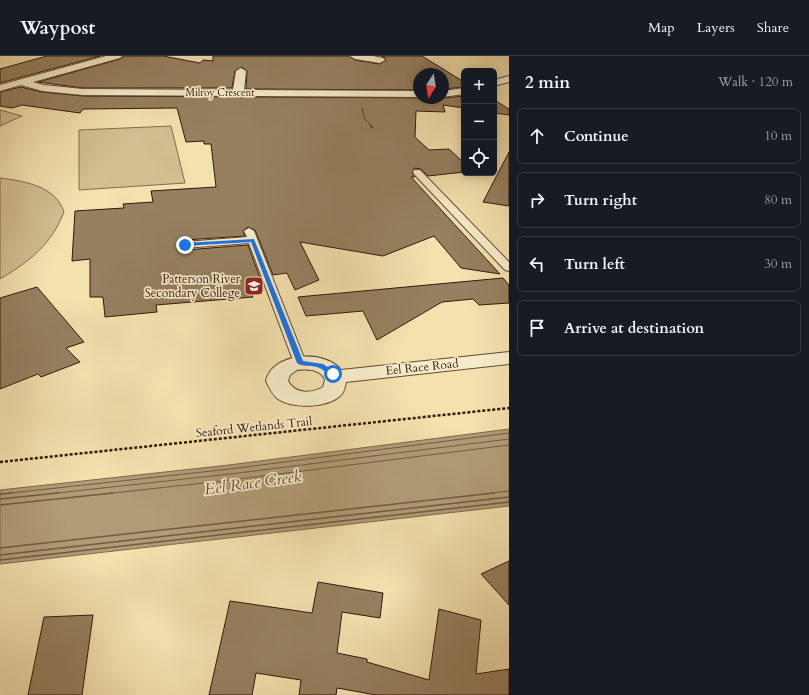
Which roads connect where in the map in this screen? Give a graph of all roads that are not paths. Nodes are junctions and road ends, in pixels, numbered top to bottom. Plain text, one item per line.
1 (117, 56) edge
2 (355, 56) edge
3 (380, 60) dead end
4 (241, 71) dead end
5 (509, 79) edge
6 (21, 82) junction
7 (497, 83) edge
8 (0, 88) edge
9 (461, 91) edge
10 (238, 93) junction
11 (449, 93) edge
12 (413, 94) edge
13 (417, 172) dead end
14 (185, 245) dead end
15 (509, 268) edge
16 (509, 358) edge
17 (300, 363) junction
18 (335, 377) junction

1 - 6 street
2 - 3 street
4 - 10 street
5 - 7 street
6 - 8 street
6 - 10 street, Milroy Crescent
9 - 11 street
10 - 12 street, Milroy Crescent
13 - 15 lane
14 - 17 lane
16 - 18 street, Eel Race Road
17 - 18 street
17 - 18 street

